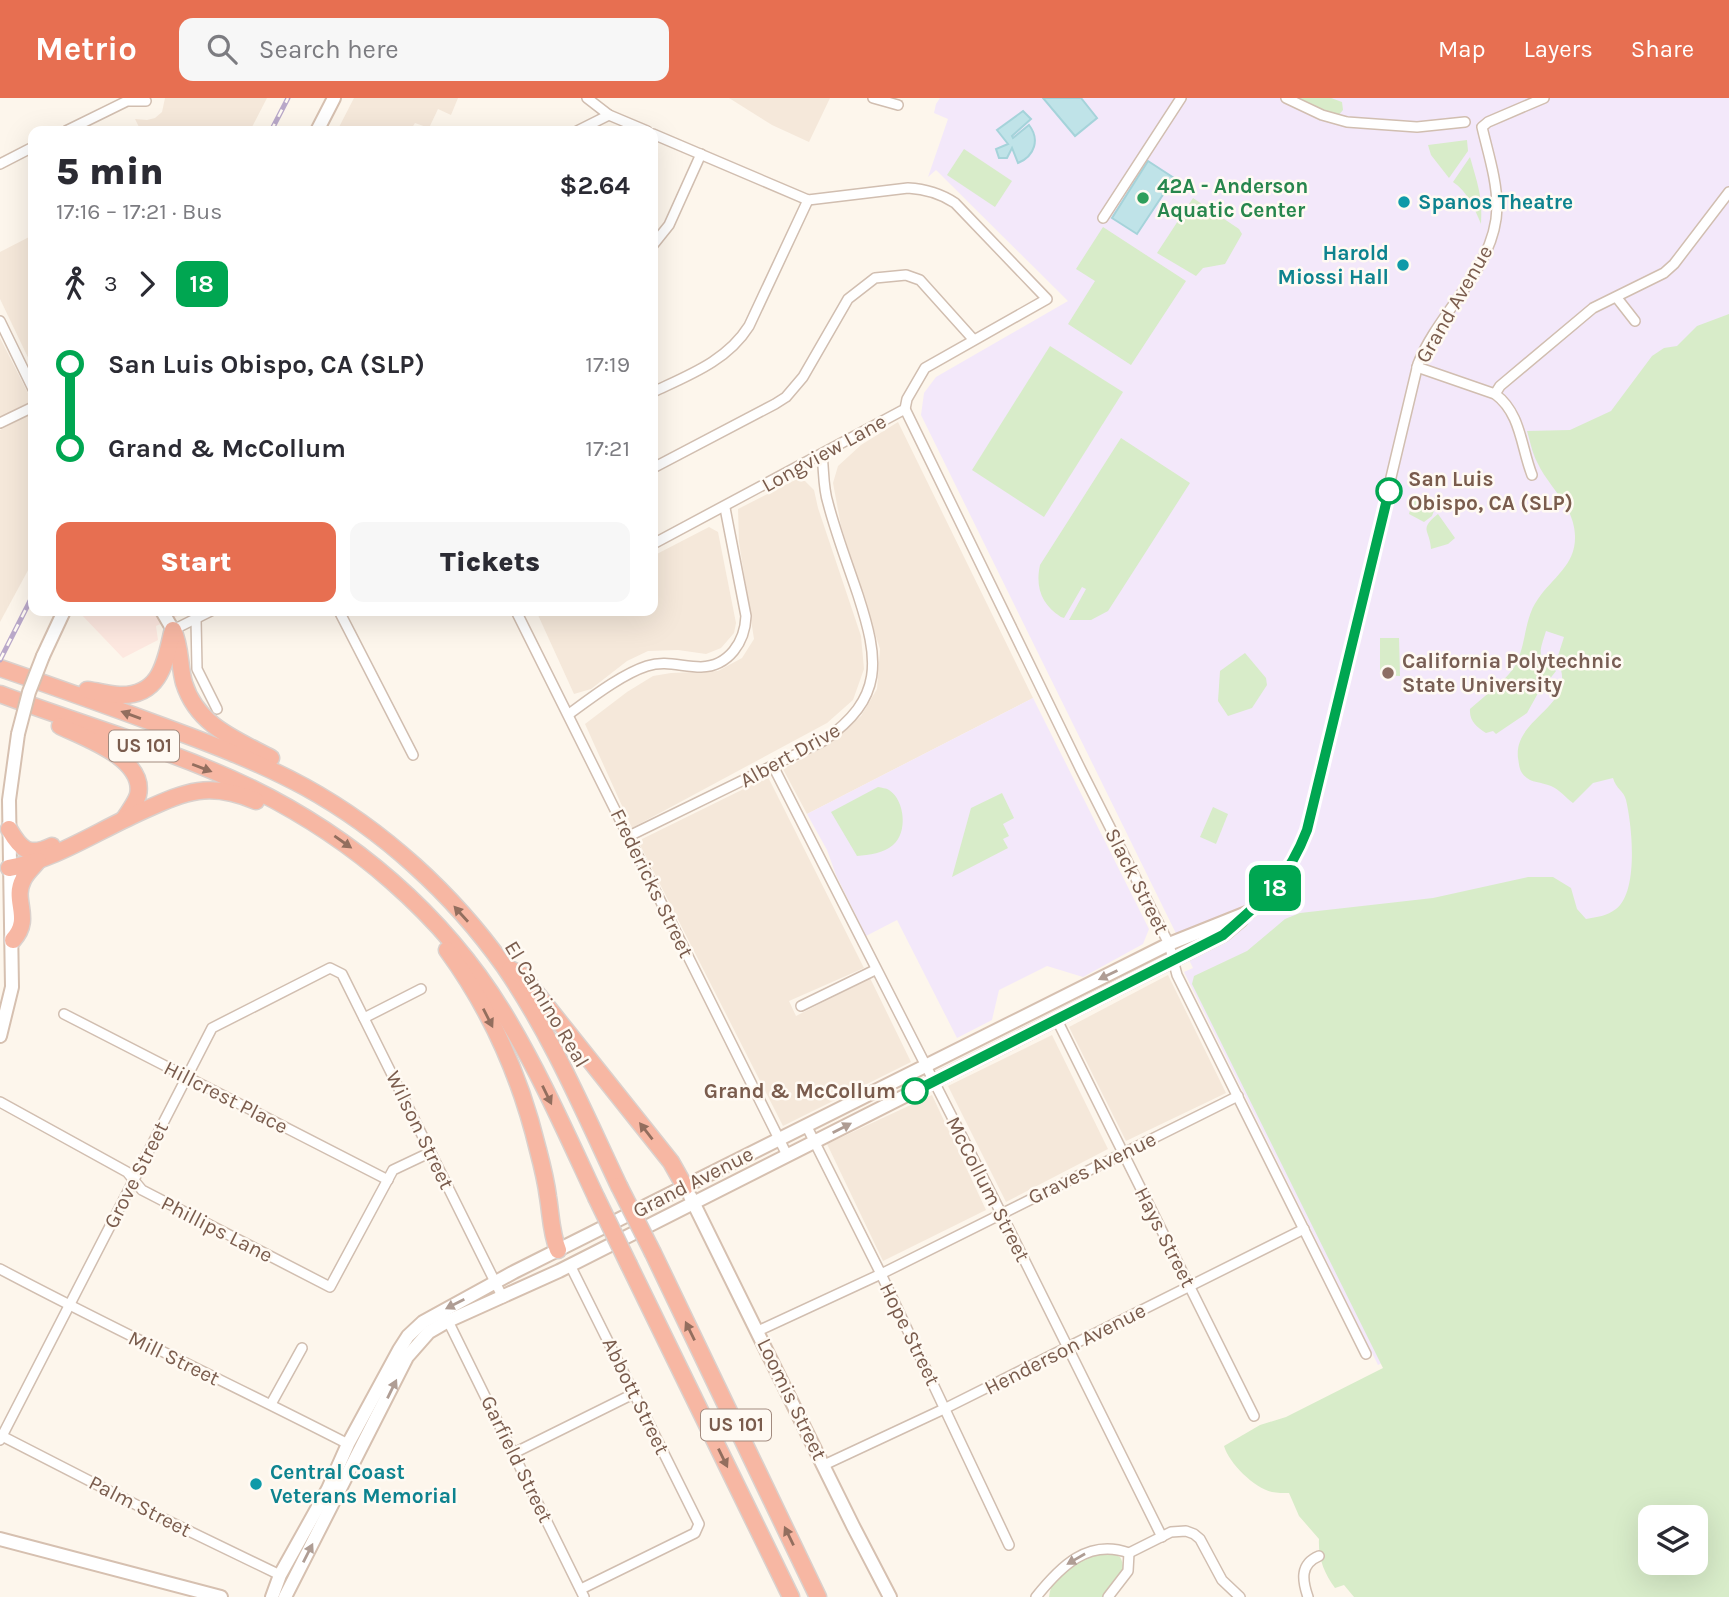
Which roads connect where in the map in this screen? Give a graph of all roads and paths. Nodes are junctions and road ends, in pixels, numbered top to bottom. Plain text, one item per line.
1 (334, 98) edge
2 (587, 98) edge
3 (876, 98) edge
4 (1181, 98) edge
5 (1286, 98) edge
6 (1544, 98) edge
7 (146, 101) dead end
8 (898, 105) dead end
9 (609, 115) junction
10 (1465, 122) dead end
11 (76, 126) edge
12 (320, 126) edge
13 (588, 126) edge
14 (635, 126) edge
15 (658, 136) edge
16 (28, 150) edge
17 (701, 154) junction
18 (0, 164) edge
19 (1729, 192) edge
20 (808, 200) junction
21 (1103, 218) dead end
22 (658, 239) edge
23 (1616, 298) junction
24 (0, 321) edge
25 (1635, 321) dead end
26 (973, 339) junction
27 (1418, 367) junction
28 (28, 379) edge
29 (658, 390) edge
30 (1495, 394) junction
31 (28, 409) edge
32 (905, 409) junction
33 (0, 423) edge
34 (822, 455) junction
35 (658, 465) edge
36 (1532, 475) dead end
37 (725, 508) junction
38 (658, 542) edge
39 (62, 616) edge
40 (165, 616) edge
41 (202, 616) edge
42 (342, 616) edge
43 (519, 616) edge
44 (196, 619) junction
45 (173, 630) junction
46 (0, 668) edge
47 (64, 690) junction
48 (0, 694) edge
49 (22, 703) junction
50 (217, 709) dead end
51 (569, 714) junction
52 (413, 755) dead end
53 (773, 766) junction
54 (307, 788) junction
55 (285, 806) junction
56 (124, 819) junction
57 (106, 828) junction
58 (9, 830) junction
59 (629, 836) junction
60 (38, 862) junction
61 (9, 868) junction
62 (412, 899) junction
63 (1250, 912) junction
64 (13, 940) junction
65 (1169, 944) junction
66 (1175, 960) junction
67 (504, 967) junction
68 (330, 968) joint
69 (875, 970) junction
70 (421, 989) dead end
71 (801, 1006) dead end
72 (64, 1014) dead end
73 (364, 1018) junction
74 (1057, 1020) junction
75 (0, 1036) edge
76 (924, 1066) junction
77 (187, 1077) junction
78 (933, 1082) junction
79 (1238, 1096) junction
80 (0, 1102) edge
81 (806, 1125) junction
82 (779, 1138) junction
83 (815, 1142) junction
84 (430, 1152) junction
85 (1123, 1152) junction
86 (787, 1155) junction
87 (135, 1180) junction
88 (388, 1180) junction
89 (689, 1194) junction
90 (1001, 1213) junction
91 (1304, 1229) junction
92 (558, 1250) junction
93 (570, 1265) junction
94 (0, 1269) edge
95 (881, 1273) junction
96 (495, 1282) junction
97 (1189, 1286) junction
98 (503, 1298) junction
99 (68, 1305) junction
100 (448, 1321) junction
101 (758, 1331) junction
102 (1068, 1347) junction
103 (302, 1348) dead end
104 (1366, 1354) dead end
105 (635, 1393) junction
106 (271, 1405) junction
107 (946, 1408) junction
108 (1254, 1416) dead end
109 (1, 1437) edge
110 (348, 1444) junction
111 (362, 1451) junction
112 (514, 1452) junction
113 (824, 1465) junction
114 (1162, 1537) junction
115 (0, 1539) edge
116 (1009, 1545) dead end
117 (1129, 1553) junction
118 (1319, 1556) dead end
119 (281, 1575) junction
120 (781, 1577) junction
121 (582, 1593) edge
122 (221, 1597) edge
123 (272, 1597) edge
124 (285, 1597) edge
125 (781, 1597) edge
126 (791, 1597) edge
127 (818, 1597) edge
128 (891, 1597) edge
129 (1036, 1597) edge
130 (1108, 1597) edge
131 (1240, 1597) edge
132 (1308, 1597) edge

1 - 12 street
2 - 9 street
3 - 8 street
4 - 21 street
5 - 10 street
6 - 27 street, Grand Avenue
7 - 11 street
9 - 13 street
9 - 14 street
15 - 17 street
16 - 18 street
17 - 20 street
17 - 22 street
19 - 23 street
20 - 26 street, Longview Lane
20 - 29 street
23 - 25 street
23 - 30 street
24 - 28 street
26 - 32 street, Longview Lane
26 - 35 street
27 - 30 street
27 - 63 street, Grand Avenue
30 - 36 street
31 - 33 street
32 - 34 street, Longview Lane
32 - 65 street, Slack Street
34 - 37 street, Longview Lane
34 - 53 street, Albert Drive
37 - 38 street, Longview Lane
37 - 51 street
39 - 58 street, bridge
40 - 45 street
41 - 44 street
42 - 52 street
43 - 51 street, Fredericks Street
44 - 45 street
44 - 50 street
45 - 47 highway
45 - 54 highway
46 - 47 highway, El Camino Real / US 101
54 -> 47 highway, El Camino Real / US 101
48 - 49 highway, El Camino Real / US 101
49 -> 55 highway, El Camino Real / US 101
49 - 56 highway
51 - 59 street, Fredericks Street
53 - 59 street, Albert Drive
53 - 69 street, McCollum Street
67 -> 54 highway, El Camino Real / US 101
55 - 56 highway
55 -> 62 highway, El Camino Real / US 101
56 - 57 highway
57 - 58 highway
57 - 60 highway
58 - 61 street
59 - 82 street, Fredericks Street
60 - 61 highway
60 - 64 highway
61 - 64 street
62 -> 92 highway
62 -> 120 highway, El Camino Real / US 101, bridge
63 - 65 street, Grand Avenue
63 - 66 street, Grand Avenue
64 - 75 street
65 - 66 street, Slack Street
65 -> 76 street, Grand Avenue
66 - 74 street, Grand Avenue
66 - 79 street, Slack Street
89 -> 67 highway
127 -> 67 highway, El Camino Real / US 101, bridge
68 - 73 street, Wilson Street
68 - 77 street, Grove Street
69 - 71 street
69 - 76 street, McCollum Street
70 - 73 street
72 - 77 street, Hillcrest Place
73 - 84 street, Wilson Street
74 - 78 street, Grand Avenue
74 - 85 street, Hays Street
76 - 78 street, McCollum Street
76 - 81 street, Grand Avenue
77 - 87 street, Grove Street
77 - 88 street, Hillcrest Place
83 -> 78 street, Grand Avenue
78 - 90 street, McCollum Street
79 - 85 street, Graves Avenue
79 - 91 street, Slack Street
80 - 87 street, Phillips Lane
81 - 82 street, Grand Avenue
81 - 83 street, Hope Street
82 - 86 street, Fredericks Street
82 - 89 street, Grand Avenue
83 - 86 street, Grand Avenue
83 - 95 street, Hope Street
84 - 88 street
84 - 96 street, Wilson Street
85 - 90 street, Graves Avenue
85 - 97 street, Hays Street
86 - 89 street, Grand Avenue
87 - 88 street, Phillips Lane
87 - 99 street, Grove Street
89 - 92 street, Grand Avenue
89 - 93 street, Grand Avenue
89 - 101 street, Loomis Street
90 - 95 street, Graves Avenue
90 - 102 street, McCollum Street
91 - 97 street, Henderson Avenue
91 - 104 street, Slack Street
92 - 93 street
92 - 96 street, Grand Avenue
93 - 98 street, Grand Avenue
93 - 105 street, Abbott Street
94 - 99 street, Mill Street
95 - 101 street, Graves Avenue
95 - 107 street, Hope Street
96 - 98 street, Wilson Street
96 -> 110 street, Grand Avenue
97 - 102 street, Henderson Avenue
97 - 108 street, Hays Street
98 - 100 street, Grand Avenue
99 - 106 street, Mill Street
99 - 109 street, Grove Street
111 -> 100 street, Grand Avenue
100 - 112 street, Garfield Street
101 - 113 street, Loomis Street
102 - 107 street, Henderson Avenue
102 - 114 street, McCollum Street
103 - 106 street
105 - 112 street
105 - 121 street, Abbott Street
106 - 110 street, Mill Street
107 - 113 street, Henderson Avenue
107 - 116 street, Hope Street
109 - 119 street, Palm Street
110 - 111 street
110 - 119 street, Grand Avenue
124 -> 111 street, Grand Avenue
112 - 121 street, Garfield Street
113 - 128 street, Loomis Street
114 - 117 street
114 - 131 street
115 - 122 street
117 -> 129 street
117 - 130 street
118 - 132 street
119 - 123 street, Grand Avenue
120 - 125 highway
120 - 126 highway, El Camino Real / US 101

